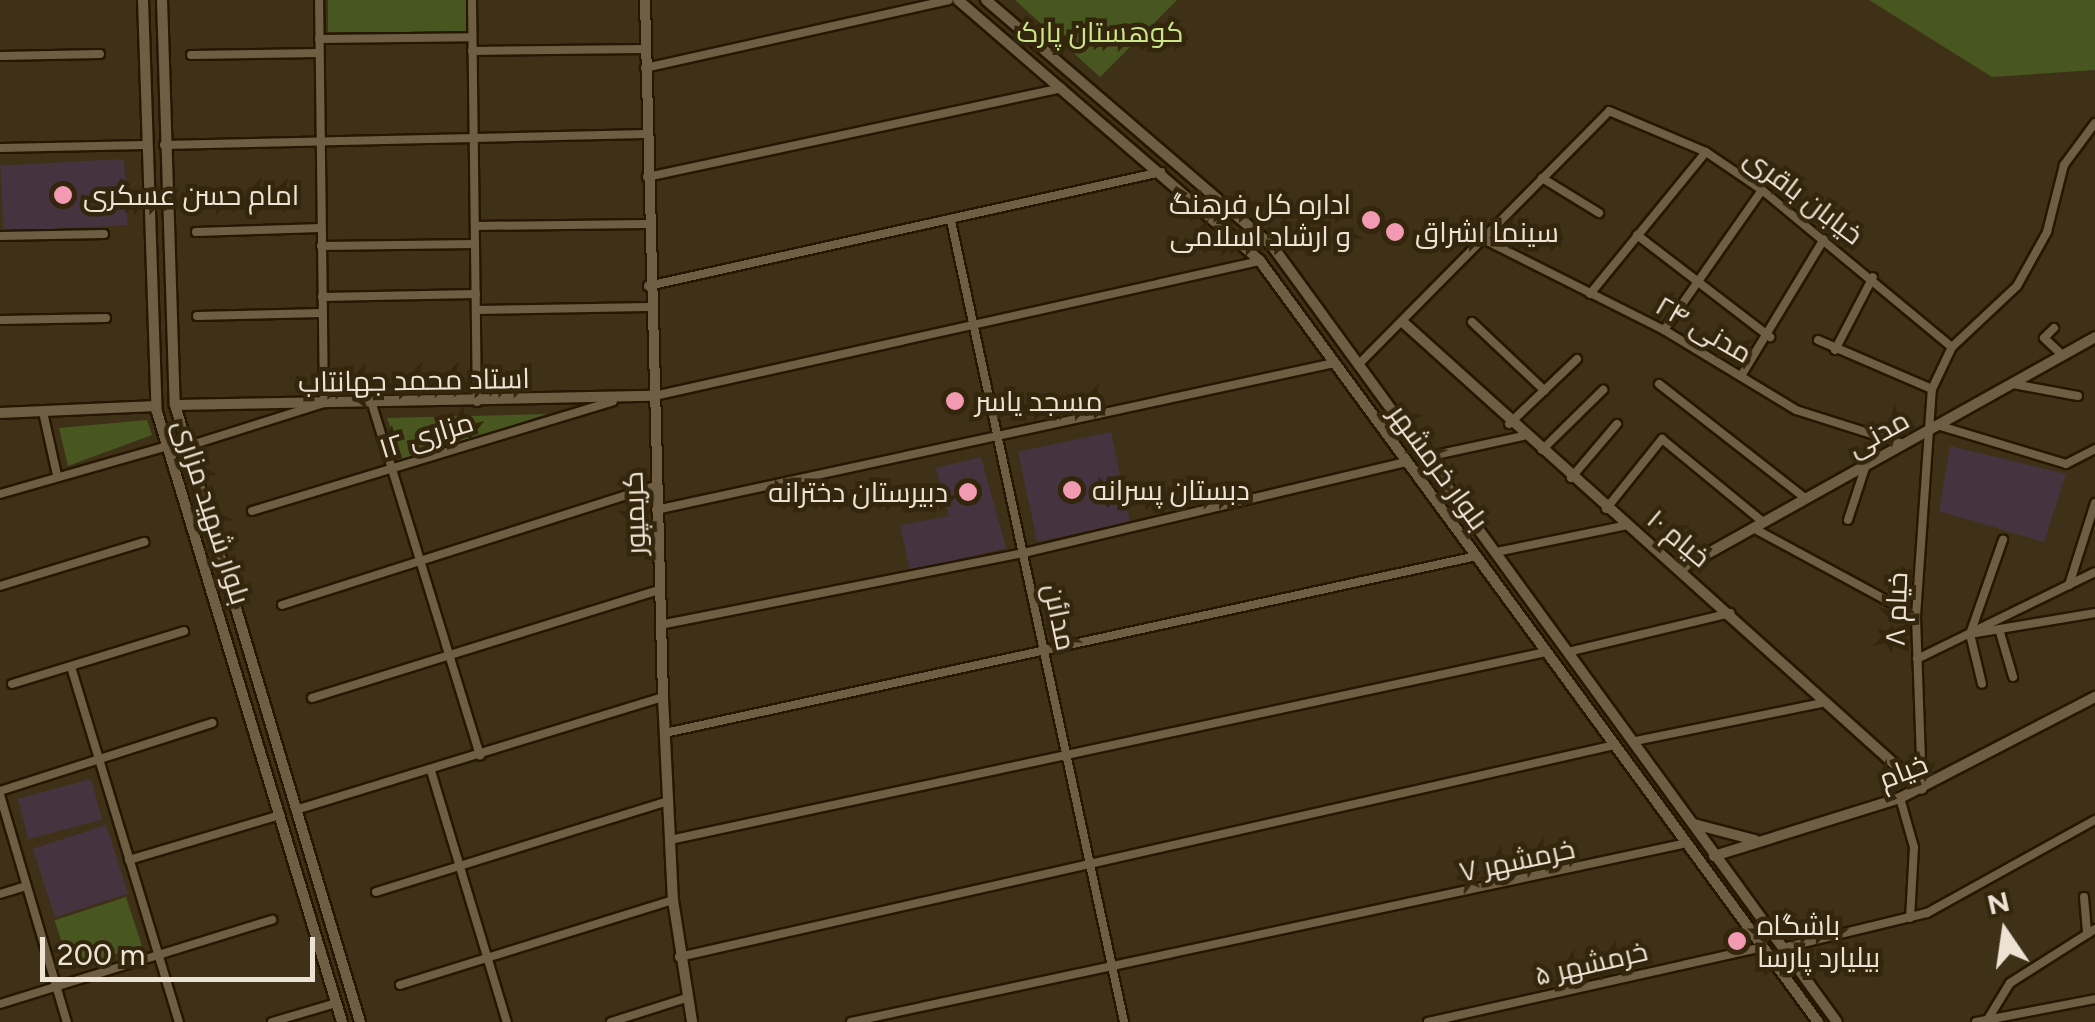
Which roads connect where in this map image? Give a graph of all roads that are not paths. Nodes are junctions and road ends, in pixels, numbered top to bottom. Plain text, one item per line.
1 (142, 0) edge
2 (162, 0) edge
3 (318, 0) edge
4 (472, 0) edge
5 (645, 0) edge
6 (948, 0) edge
7 (958, 0) edge
8 (986, 0) edge
9 (1016, 26) junction
10 (472, 37) junction
11 (319, 39) junction
12 (1004, 39) junction
13 (645, 49) junction
14 (472, 51) junction
15 (319, 53) junction
16 (100, 54) dead end
17 (191, 55) dead end
18 (0, 56) edge
19 (646, 68) junction
20 (1062, 88) junction
21 (2095, 123) edge
22 (646, 134) junction
23 (474, 137) junction
24 (320, 141) junction
25 (146, 145) junction
26 (164, 145) junction
27 (0, 148) edge
28 (1706, 152) junction
29 (1161, 172) junction
30 (647, 177) junction
31 (1542, 178) junction
32 (1762, 190) junction
33 (1599, 213) dead end
34 (950, 221) junction
35 (647, 224) junction
36 (475, 226) junction
37 (321, 228) junction
38 (196, 232) dead end
39 (104, 234) dead end
40 (0, 236) edge
41 (1637, 236) junction
42 (1824, 238) junction
43 (1487, 241) junction
44 (475, 244) junction
45 (166, 246) junction
46 (322, 246) junction
47 (148, 247) junction
48 (1260, 262) junction
49 (1873, 277) junction
50 (1701, 282) junction
51 (648, 286) junction
52 (476, 294) junction
53 (1590, 294) junction
54 (322, 297) junction
55 (649, 306) junction
56 (476, 310) junction
57 (322, 313) junction
58 (197, 316) dead end
59 (106, 318) dead end
60 (0, 320) edge
61 (1472, 322) dead end
62 (1405, 324) junction
63 (973, 325) junction
64 (2054, 328) dead end
65 (1664, 330) junction
66 (1770, 337) junction
67 (2095, 337) edge
68 (1818, 340) dead end
69 (1952, 348) junction
70 (1835, 350) junction
71 (2062, 355) junction
72 (1577, 359) dead end
73 (1334, 363) junction
74 (1358, 365) junction
75 (1741, 376) junction
76 (1659, 384) dead end
77 (2012, 384) junction
78 (1932, 389) junction
79 (1545, 390) junction
80 (1603, 390) dead end
81 (652, 396) junction
82 (2078, 396) dead end
83 (612, 401) junction
84 (371, 402) junction
85 (477, 402) junction
86 (324, 403) junction
87 (175, 405) junction
88 (156, 406) junction
89 (42, 412) junction
90 (0, 413) edge
91 (1509, 424) junction
92 (1617, 424) dead end
93 (1932, 428) junction
94 (1523, 436) junction
95 (999, 438) junction
96 (1903, 444) junction
97 (167, 446) junction
98 (188, 446) junction
99 (2095, 449) edge
100 (1540, 452) junction
101 (1426, 457) junction
102 (1407, 462) junction
103 (1866, 465) junction
104 (392, 469) junction
105 (57, 475) junction
106 (1571, 478) junction
107 (656, 486) junction
108 (0, 494) edge
109 (1806, 498) junction
110 (2095, 504) edge
111 (1606, 508) junction
112 (656, 510) junction
113 (252, 511) dead end
114 (1848, 520) dead end
115 (1628, 524) junction
116 (1758, 525) junction
117 (2004, 540) dead end
118 (144, 542) dead end
119 (1496, 552) junction
120 (1024, 553) junction
121 (1476, 556) junction
122 (419, 562) junction
123 (1682, 568) junction
124 (2095, 572) edge
125 (0, 586) edge
126 (2068, 587) junction
127 (659, 590) junction
128 (282, 605) dead end
129 (1534, 605) junction
130 (1517, 612) junction
131 (1730, 613) junction
132 (2095, 613) edge
133 (1916, 616) junction
134 (1997, 624) junction
135 (660, 625) junction
136 (184, 631) dead end
137 (1970, 634) junction
138 (1044, 651) junction
139 (1546, 652) junction
140 (1568, 652) junction
141 (448, 656) junction
142 (1917, 659) junction
143 (71, 667) junction
144 (2013, 677) dead end
145 (12, 684) dead end
146 (1982, 684) dead end
147 (2095, 697) edge
148 (312, 698) dead end
149 (663, 698) junction
150 (1826, 702) junction
151 (212, 723) dead end
152 (665, 733) junction
153 (1635, 741) junction
154 (1615, 745) junction
155 (1066, 755) junction
156 (480, 756) junction
157 (99, 761) junction
158 (431, 771) junction
159 (1922, 788) junction
160 (0, 793) edge
161 (1900, 798) junction
162 (668, 801) junction
163 (299, 809) junction
164 (280, 814) junction
165 (2095, 820) edge
166 (1692, 823) junction
167 (670, 840) junction
168 (1760, 842) junction
169 (1687, 844) junction
170 (1714, 856) junction
171 (129, 860) junction
172 (460, 866) junction
173 (1091, 867) junction
174 (27, 886) junction
175 (376, 892) dead end
176 (0, 894) edge
177 (2084, 898) dead end
178 (673, 900) junction
179 (1910, 918) junction
180 (272, 920) dead end
181 (2091, 932) edge
182 (1764, 948) junction
183 (1783, 948) junction
184 (159, 955) junction
185 (679, 956) junction
186 (488, 958) junction
187 (1113, 968) junction
188 (400, 985) dead end
189 (56, 987) junction
190 (686, 998) junction
191 (2095, 999) edge
192 (336, 1002) junction
193 (0, 1004) edge
194 (1988, 1019) junction
195 (66, 1022) edge
196 (179, 1022) edge
197 (272, 1022) edge
198 (342, 1022) edge
199 (360, 1022) edge
200 (507, 1022) edge
201 (611, 1022) edge
202 (692, 1022) edge
203 (851, 1022) edge
204 (1124, 1022) edge
205 (1428, 1022) edge
206 (1818, 1022) edge
207 (1837, 1022) edge
208 (1976, 1022) edge

1 - 25 main road, بلوار شهید مزاری
2 - 26 main road, بلوار شهید مزاری
3 - 11 street
4 - 10 street
5 - 13 main road, کریمپور
6 - 19 street
7 - 12 main road, بلوار خرمشهر
8 - 9 main road, بلوار خرمشهر
9 - 12 main road
9 - 74 main road, بلوار خرمشهر
10 - 11 street
10 - 14 street
11 - 15 street
12 - 20 main road, بلوار خرمشهر
13 - 14 street
13 - 19 main road, کریمپور
14 - 23 street
15 - 17 street
15 - 24 street
16 - 18 street
19 - 22 main road, کریمپور
20 - 29 main road, بلوار خرمشهر
20 - 30 street
21 - 69 street
22 - 23 street
22 - 30 main road, کریمپور
23 - 24 street
23 - 36 street
24 - 26 street
24 - 37 street
25 - 27 street
25 - 47 main road, بلوار شهید مزاری
26 - 45 main road, بلوار شهید مزاری
28 - 31 street, خیابان باقری
28 - 32 street, خیابان باقری
28 - 41 street
29 - 34 street
29 - 48 main road, بلوار خرمشهر
30 - 35 main road, کریمپور
31 - 33 street
31 - 43 street
32 - 42 street, خیابان باقری
32 - 50 street
34 - 51 street
34 - 63 street, مدائن
35 - 36 street
35 - 51 main road, کریمپور
36 - 44 street
37 - 38 street
37 - 46 street
39 - 40 street
41 - 50 street
41 - 53 street
42 - 49 street, خیابان باقری
42 - 66 street
43 - 53 street, مدنی ۲۴
43 - 62 street
44 - 46 street
44 - 52 street
45 - 47 main road
45 - 87 main road, بلوار شهید مزاری
46 - 54 street
47 - 88 main road, بلوار شهید مزاری
48 - 63 street
48 - 73 main road, بلوار خرمشهر
49 - 69 street, خیابان باقری
49 - 70 street
50 - 65 street
50 - 66 street
51 - 55 main road, کریمپور
52 - 54 street
52 - 56 street
53 - 65 street, مدنی ۲۴
54 - 57 street
55 - 56 street
55 - 81 main road, کریمپور
56 - 85 street
57 - 58 street
57 - 86 street
59 - 60 street
61 - 79 street
62 - 74 street
62 - 91 main road, خیام ۱۰
63 - 81 street
63 - 95 street, مدائن
64 - 71 street
65 - 75 street, مدنی ۲۴
66 - 75 street
67 - 71 main road, مدنی
68 - 70 street
69 - 78 street, خیام ۸
70 - 78 street
71 - 77 main road, مدنی
72 - 79 street
73 - 95 street
73 - 102 main road, بلوار خرمشهر
74 - 101 main road, بلوار خرمشهر
75 - 96 street, مدنی ۲۴
76 - 109 street
77 - 82 street
77 - 93 main road, مدنی
78 - 93 street, خیام ۸
79 - 91 street
80 - 100 street
81 - 83 main road, استاد محمد جهانتاب
81 - 107 main road, کریمپور
83 - 85 main road, استاد محمد جهانتاب
83 - 104 street, مزاری ۱۲
84 - 85 main road, استاد محمد جهانتاب
84 - 86 main road, استاد محمد جهانتاب
84 - 104 street
86 - 87 main road, استاد محمد جهانتاب
86 - 98 street
87 - 98 main road, بلوار شهید مزاری
88 - 89 main road
88 - 97 main road, بلوار شهید مزاری
89 - 90 main road
89 - 105 street
91 - 94 main road, خیام ۱۰
92 - 106 street
93 - 96 main road, مدنی
93 - 99 street
93 - 133 street, خیام ۸
94 - 100 main road, خیام ۱۰
94 - 101 street
95 - 112 street
95 - 120 street, مدائن
96 - 103 main road, مدنی
97 - 105 street
97 - 164 main road, بلوار شهید مزاری
98 - 163 main road, بلوار شهید مزاری
100 - 106 main road, خیام ۱۰
101 - 119 main road, بلوار خرمشهر
102 - 120 street
102 - 121 main road, بلوار خرمشهر
103 - 109 main road, مدنی
103 - 114 street
104 - 113 street, مزاری ۱۲
104 - 122 street
105 - 108 street
106 - 111 main road, خیام ۱۰
107 - 112 main road, کریمپور
107 - 122 street
109 - 116 main road, مدنی
110 - 126 street
111 - 115 main road, خیام ۱۰
111 - 116 street
112 - 127 main road, کریمپور
115 - 119 street
115 - 123 main road, خیام ۱۰
116 - 123 main road, مدنی
116 - 133 street
117 - 137 street
118 - 125 street
119 - 129 main road, بلوار خرمشهر
120 - 135 street
120 - 138 street, مدائن
121 - 130 main road, بلوار خرمشهر
121 - 138 street
122 - 128 street
122 - 141 street
123 - 131 main road, خیام ۱۰
124 - 126 street
126 - 134 street
127 - 135 main road, کریمپور
127 - 141 street
129 - 130 main road
129 - 140 main road, بلوار خرمشهر
130 - 139 main road, بلوار خرمشهر
131 - 140 street
131 - 150 main road, خیام ۱۰
132 - 134 street
133 - 142 street, خیام ۸
134 - 137 street
134 - 144 street
135 - 149 main road, کریمپور
136 - 143 street
137 - 142 street
137 - 146 street
138 - 152 street
138 - 155 street, مدائن
139 - 154 main road, بلوار خرمشهر
139 - 155 street
140 - 153 main road, بلوار خرمشهر
141 - 148 street
141 - 156 street
142 - 159 street, خیام ۸
143 - 145 street
143 - 157 street
147 - 159 main road, خیام
149 - 152 main road, کریمپور
149 - 156 street
150 - 153 street
150 - 159 main road, خیام ۱۰
151 - 157 street
152 - 162 main road, کریمپور
153 - 166 main road, بلوار خرمشهر
154 - 169 main road, بلوار خرمشهر
154 - 173 street
155 - 167 street
155 - 173 street, مدائن
156 - 158 street
157 - 160 street
157 - 171 street
158 - 163 street
158 - 172 street
159 - 161 main road, خیام
160 - 174 street
161 - 168 main road, خیام
161 - 179 street
162 - 167 main road, کریمپور
162 - 172 street
163 - 164 main road
163 - 199 main road, بلوار شهید مزاری
164 - 171 street
164 - 192 main road, بلوار شهید مزاری
165 - 179 street
166 - 168 main road
166 - 170 main road, بلوار خرمشهر
167 - 178 main road, کریمپور
168 - 170 main road, خیام
169 - 182 main road, بلوار خرمشهر
169 - 187 street, خرمشهر ۷
170 - 183 main road, بلوار خرمشهر
171 - 184 street
172 - 175 street
172 - 186 street
173 - 185 street
173 - 187 street, مدائن
174 - 176 street
174 - 189 street
177 - 181 street
178 - 185 main road, کریمپور
178 - 186 street
179 - 183 street
180 - 184 street
181 - 194 street
182 - 205 street, خرمشهر ۵
182 - 206 main road, بلوار خرمشهر
183 - 207 main road, بلوار خرمشهر
184 - 189 street
184 - 196 street
185 - 190 main road, کریمپور
186 - 188 street
186 - 200 street
187 - 203 street, خرمشهر ۷
187 - 204 street, مدائن
189 - 193 street
189 - 195 street
190 - 201 street
190 - 202 main road, کریمپور
191 - 194 street
192 - 197 street
192 - 198 main road, بلوار شهید مزاری
194 - 208 street

